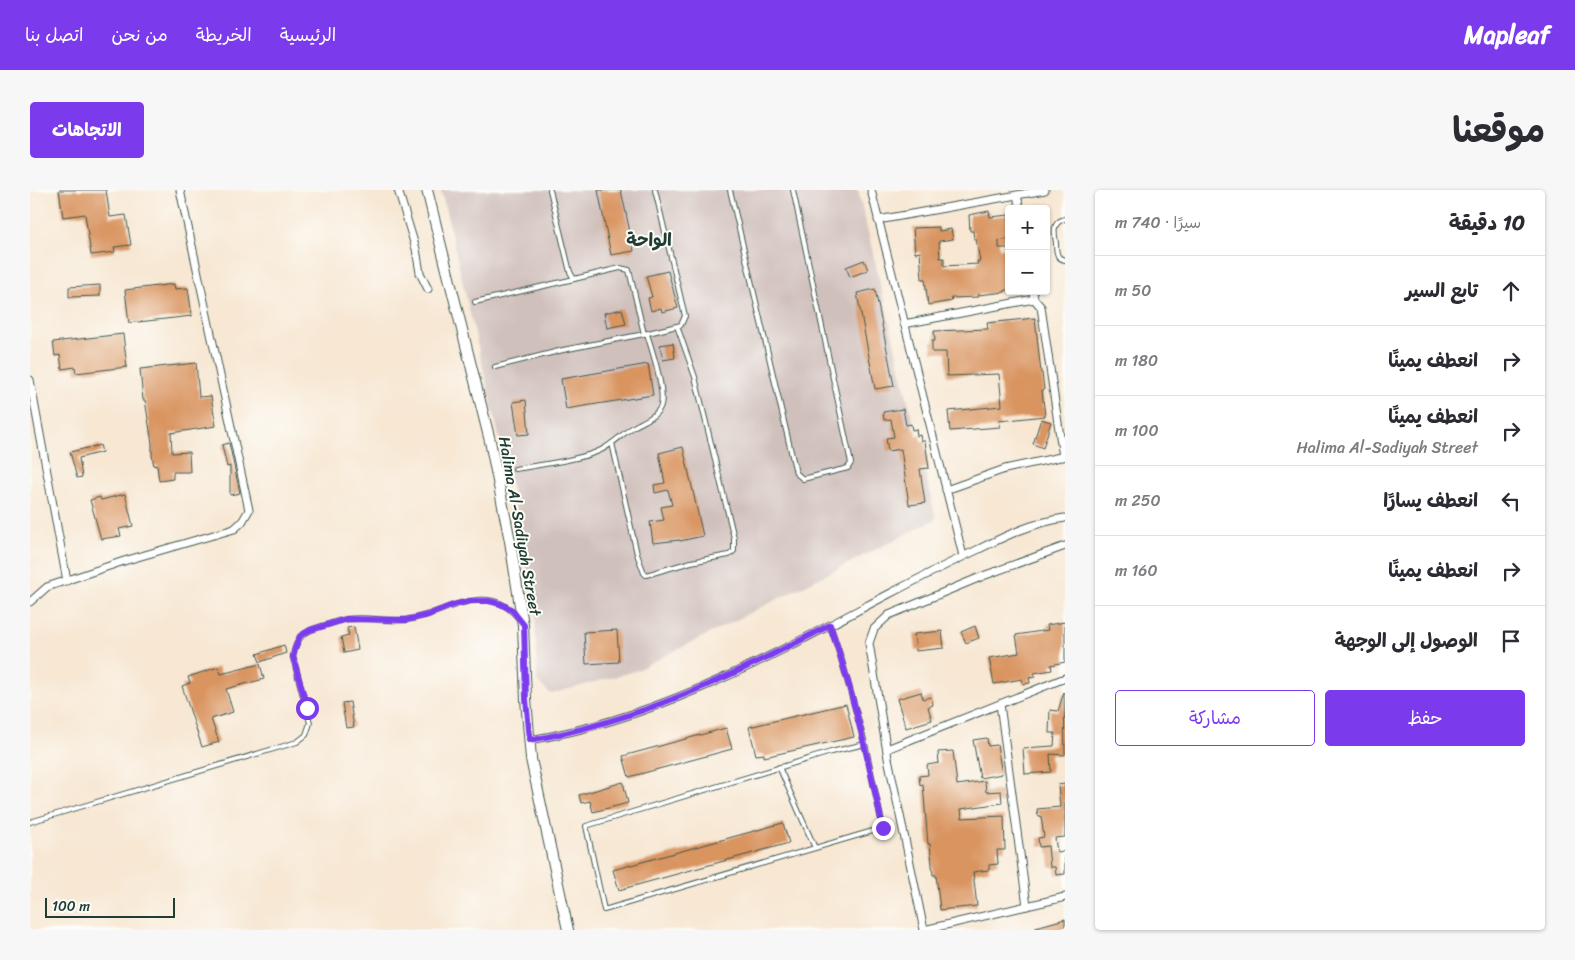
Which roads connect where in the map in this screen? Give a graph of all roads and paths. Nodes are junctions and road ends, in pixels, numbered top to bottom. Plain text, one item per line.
1 (180, 190) edge
2 (398, 190) edge
3 (428, 190) edge
4 (550, 190) edge
5 (655, 190) edge
6 (730, 190) edge
7 (793, 190) edge
8 (871, 190) edge
9 (1045, 190) edge
10 (1018, 195) junction
11 (1019, 205) edge
12 (1065, 219) edge
13 (878, 220) junction
14 (1065, 260) edge
15 (574, 279) junction
16 (428, 288) dead end
17 (1033, 295) edge
18 (476, 302) dead end
19 (904, 324) junction
20 (678, 326) junction
21 (646, 334) junction
22 (494, 367) dead end
23 (30, 380) edge
24 (612, 443) junction
25 (1064, 456) edge
26 (515, 469) dead end
27 (946, 490) junction
28 (1065, 518) edge
29 (1065, 546) edge
30 (963, 556) junction
31 (67, 581) junction
32 (30, 602) edge
33 (524, 625) junction
34 (830, 625) junction
35 (1065, 678) edge
36 (1000, 704) junction
37 (530, 740) junction
38 (865, 744) junction
39 (887, 749) junction
40 (779, 767) junction
41 (30, 822) edge
42 (815, 848) junction
43 (1065, 897) edge
44 (1027, 906) junction
45 (568, 930) edge

1 - 31 street
2 - 16 street
3 - 33 street, Halima Al-Sadiyah Street
4 - 15 lane
5 - 20 lane
6 - 7 lane
8 - 13 street
9 - 10 street
10 - 11 street
10 - 13 street
12 - 14 lane
13 - 19 street
15 - 18 lane
15 - 21 lane
17 - 19 street
17 - 25 street
19 - 27 street
20 - 21 lane
20 - 24 lane
21 - 22 lane
21 - 24 lane
23 - 31 street
24 - 26 lane
25 - 27 street
27 - 30 street
28 - 30 street
29 - 39 street
30 - 34 street
31 - 32 street
33 - 37 street, Halima Al-Sadiyah Street
33 - 41 lane
34 - 37 street
34 - 38 lane
35 - 36 street
36 - 39 street
36 - 44 street
37 - 45 street, Halima Al-Sadiyah Street
38 - 40 lane
38 - 42 lane
39 - 44 street
40 - 42 lane
40 - 42 lane
43 - 44 street

